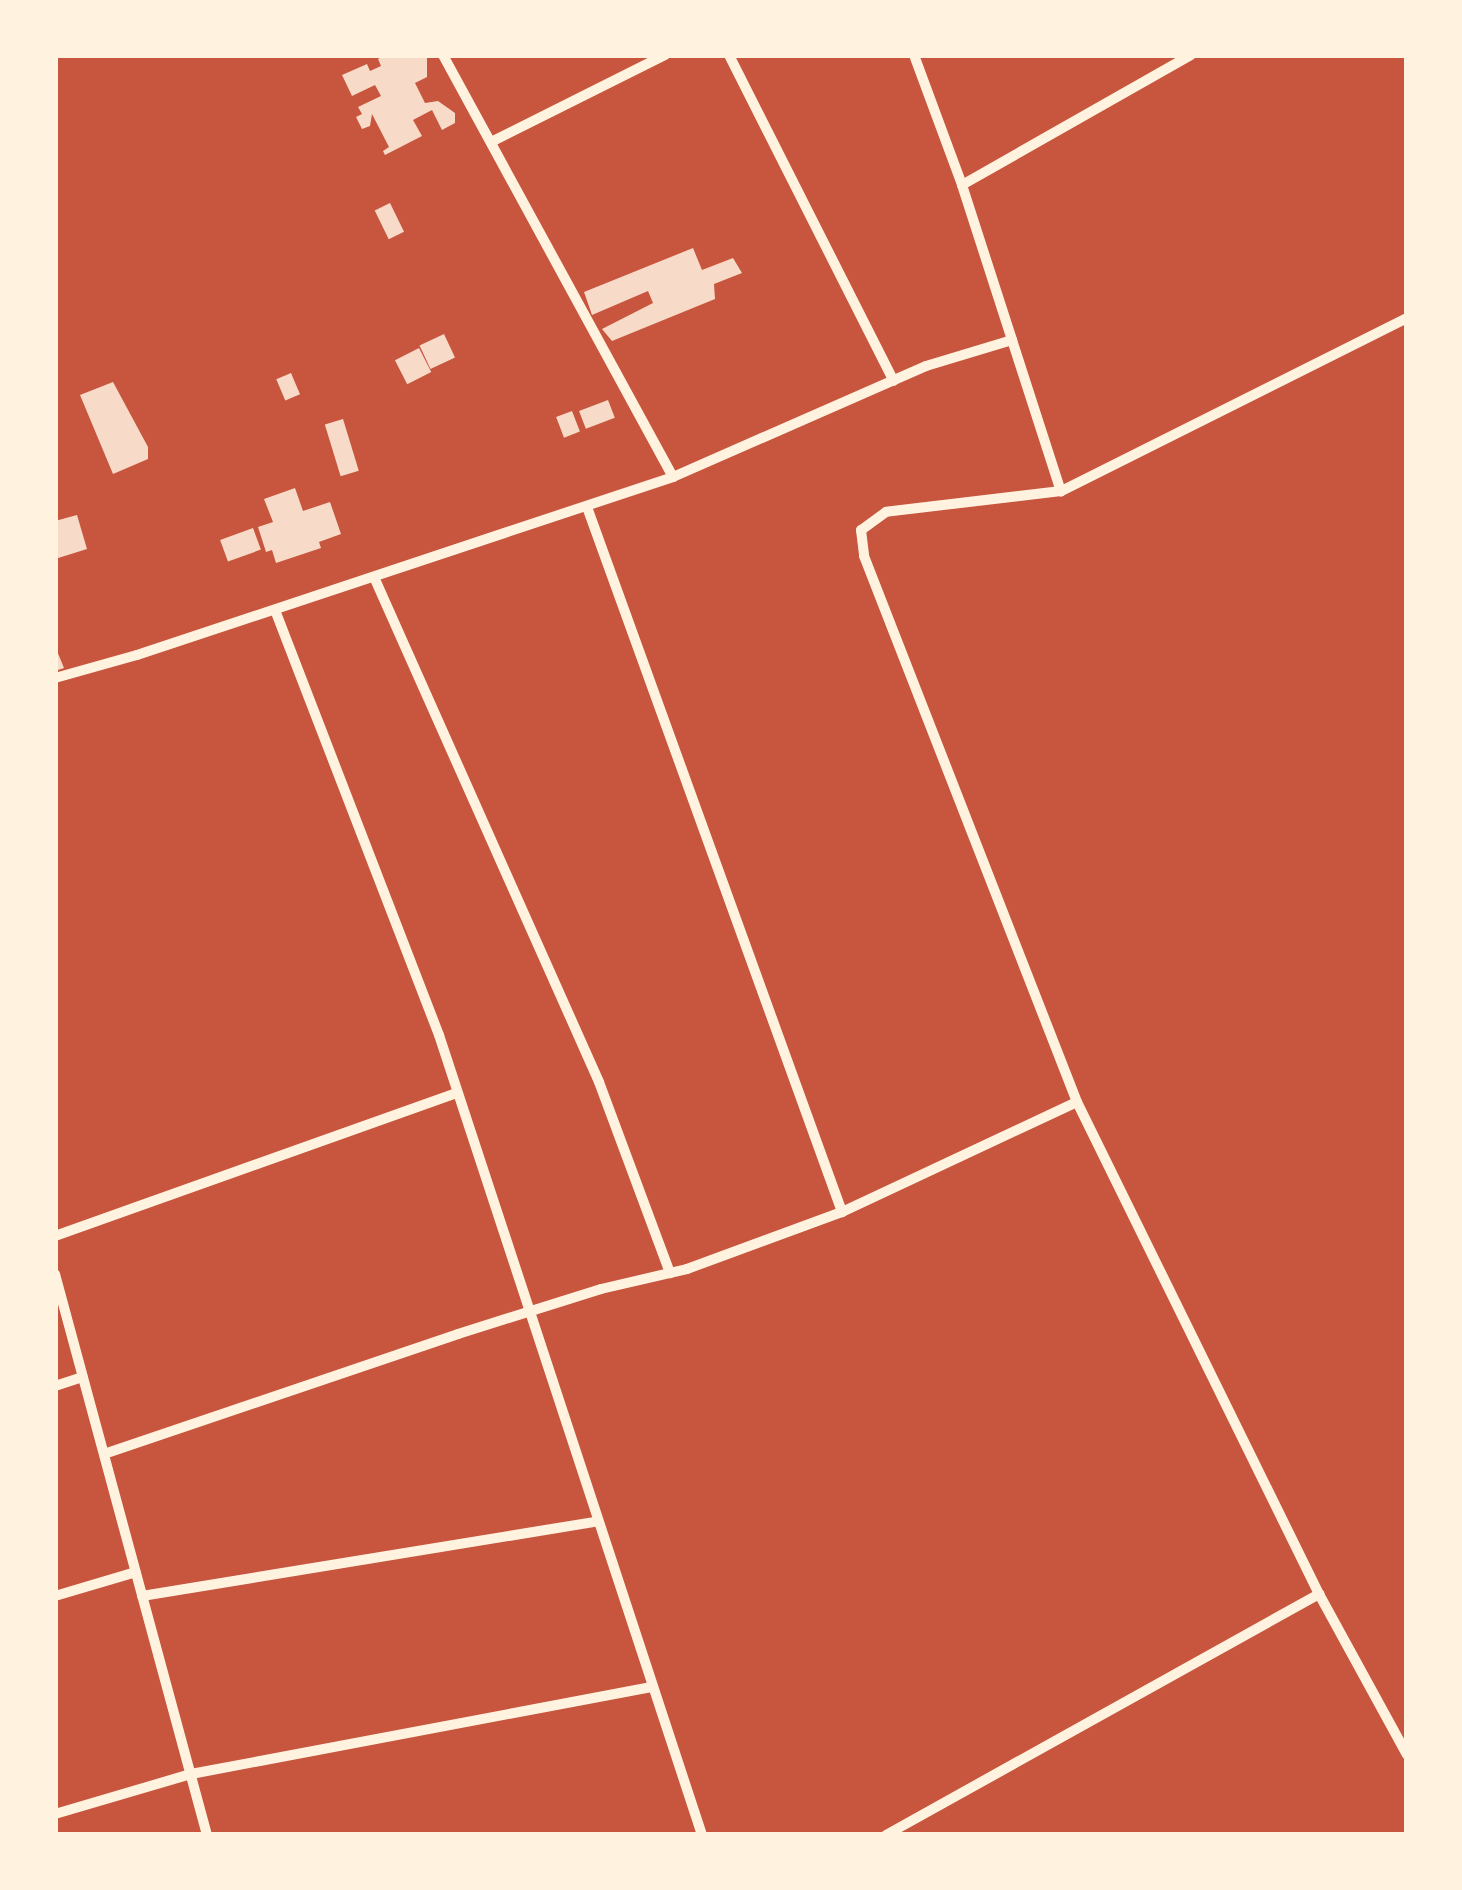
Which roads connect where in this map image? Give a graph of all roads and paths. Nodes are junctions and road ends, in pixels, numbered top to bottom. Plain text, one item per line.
1 (442, 55) edge
2 (665, 55) edge
3 (728, 55) edge
4 (914, 55) edge
5 (1190, 55) edge
6 (491, 142) junction
7 (962, 185) junction
8 (1407, 318) edge
9 (1012, 340) junction
10 (894, 381) junction
11 (672, 477) junction
12 (1061, 492) junction
13 (587, 507) junction
14 (374, 577) junction
15 (275, 610) junction
16 (55, 678) edge
17 (458, 1093) junction
18 (1077, 1102) junction
19 (842, 1212) junction
20 (55, 1236) edge
21 (670, 1273) junction
22 (55, 1274) edge
23 (528, 1312) junction
24 (84, 1378) junction
25 (55, 1386) edge
26 (104, 1454) junction
27 (598, 1521) junction
28 (136, 1572) junction
29 (1319, 1594) junction
30 (55, 1596) edge
31 (142, 1596) junction
32 (653, 1687) junction
33 (1407, 1755) edge
34 (190, 1774) junction
35 (55, 1814) edge
36 (207, 1835) edge
37 (702, 1835) edge
38 (886, 1835) edge

1 - 6 street
2 - 6 street
3 - 10 street
4 - 7 street
5 - 7 street
6 - 11 street
7 - 9 street
8 - 12 street
9 - 10 street
9 - 12 street
10 - 11 street
11 - 13 street
12 - 18 street
13 - 14 street
13 - 19 street
14 - 15 street
14 - 21 street
15 - 16 street
15 - 17 street
17 - 20 street
17 - 23 street
18 - 19 street
18 - 29 street
19 - 21 street
21 - 23 street
22 - 24 street
23 - 26 street
23 - 27 street
24 - 25 street
24 - 26 street
26 - 28 street
27 - 31 street
27 - 32 street
28 - 30 street
28 - 31 street
29 - 33 street
29 - 38 street
31 - 34 street
32 - 34 street
32 - 37 street
34 - 35 street
34 - 36 street

